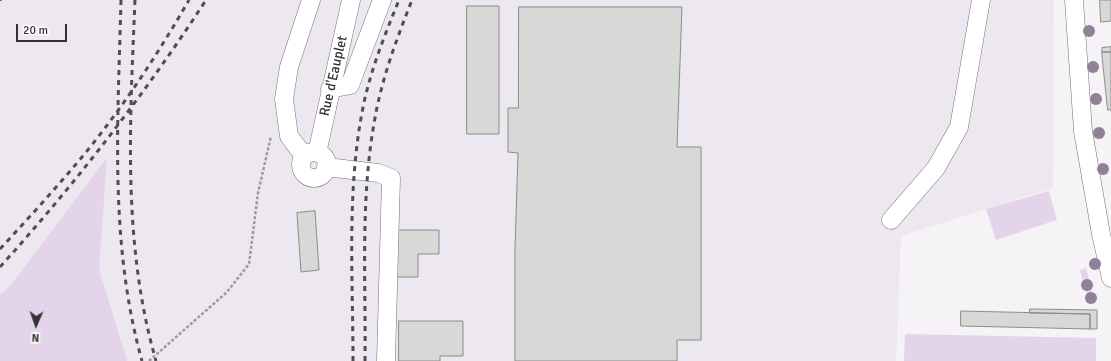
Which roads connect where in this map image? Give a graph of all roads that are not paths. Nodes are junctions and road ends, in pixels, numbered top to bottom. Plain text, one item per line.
1 (311, 0) edge
2 (351, 0) edge
3 (382, 0) edge
4 (981, 0) edge
5 (1074, 0) edge
6 (330, 89) junction
7 (316, 159) junction
8 (891, 220) dead end
9 (1106, 232) edge
10 (1111, 278) edge
11 (386, 361) edge

1 - 7 street
2 - 6 street, Rue d'Eauplet
3 - 6 street
4 - 8 street
5 - 9 street
6 - 7 street, Rue d'Eauplet
7 - 11 street
9 - 10 street

